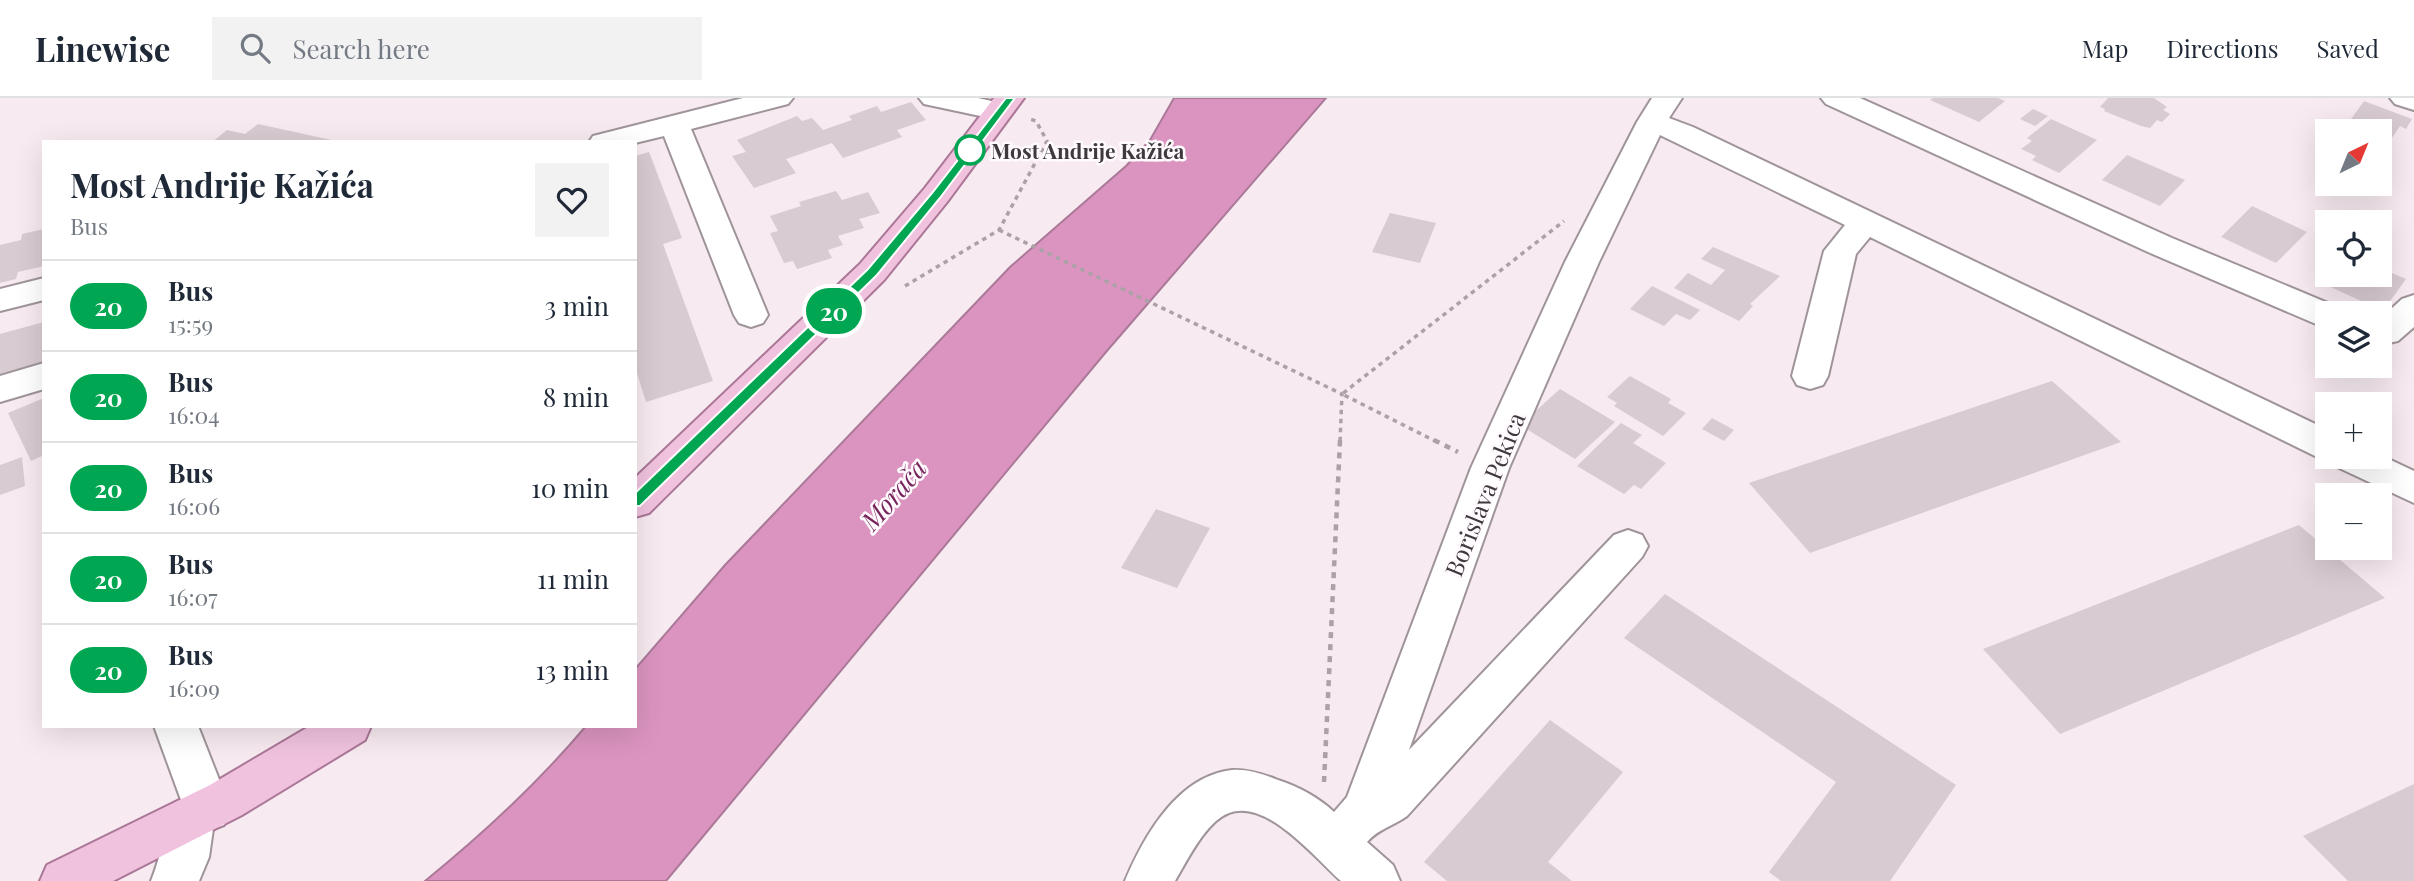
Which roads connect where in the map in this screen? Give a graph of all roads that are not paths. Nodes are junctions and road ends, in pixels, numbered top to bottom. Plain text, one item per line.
1 (778, 98) edge
2 (934, 98) edge
3 (1836, 98) edge
4 (2406, 98) edge
5 (2414, 101) edge
6 (1004, 104) edge
7 (1660, 110) edge
8 (674, 124) junction
9 (612, 140) edge
10 (1866, 222) junction
11 (42, 290) edge
12 (0, 300) edge
13 (2414, 307) edge
14 (2315, 311) edge
15 (751, 315) dead end
16 (2392, 327) edge
17 (1810, 376) dead end
18 (42, 377) edge
19 (0, 389) edge
20 (2315, 440) edge
21 (2375, 469) edge
22 (2414, 488) edge
23 (637, 500) edge
24 (1628, 546) dead end
25 (177, 728) edge
26 (346, 728) edge
27 (200, 813) junction
28 (1349, 828) junction
29 (64, 881) edge
30 (175, 881) edge
31 (1149, 881) edge
32 (1376, 881) edge

1 - 8 street
2 - 6 street
3 - 14 street
4 - 5 street
6 - 23 main road
7 - 10 street
7 - 28 street, Borislava Pekica
8 - 9 street
8 - 15 street
10 - 17 street
10 - 20 street
11 - 12 street
13 - 16 street
18 - 19 street
21 - 22 street
24 - 28 street
25 - 27 street
26 - 27 main road
27 - 29 main road
27 - 30 street
28 - 31 street
28 - 32 street

